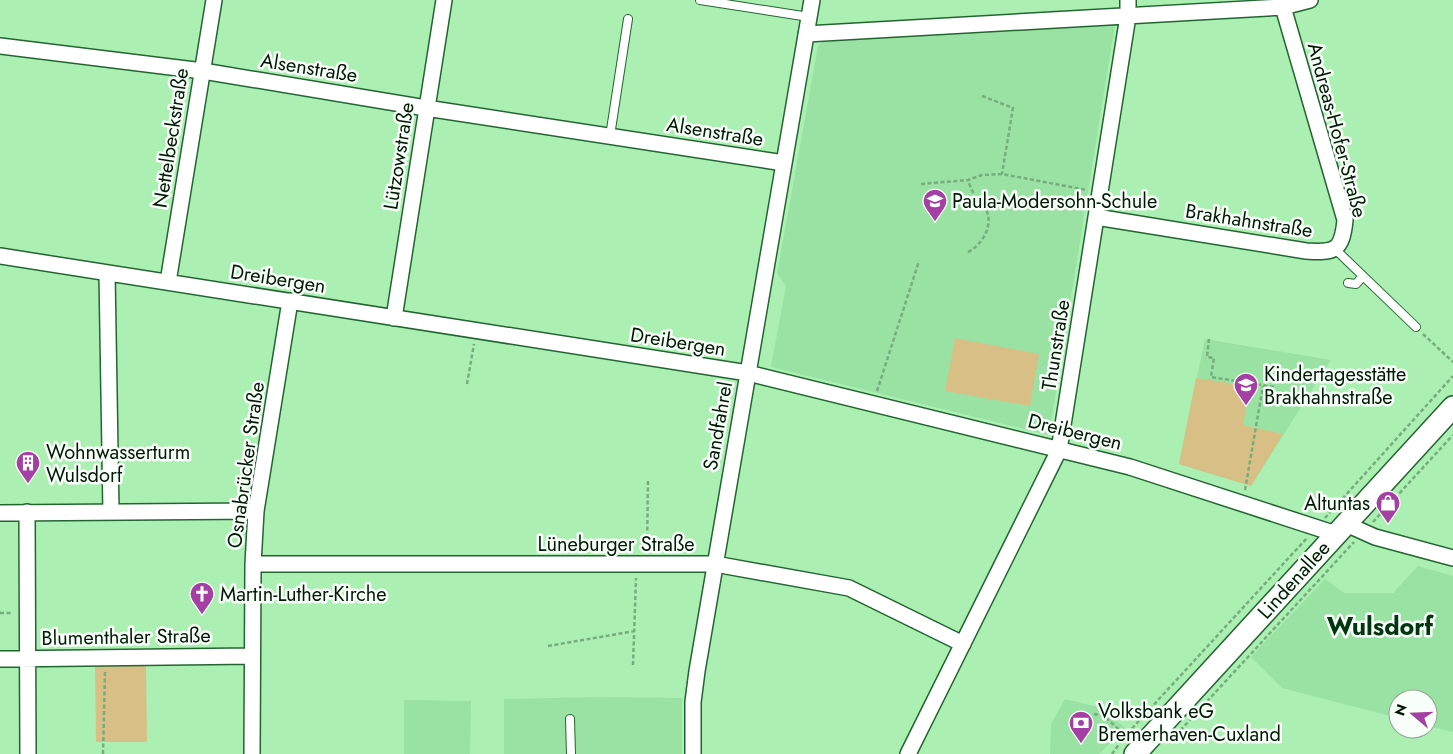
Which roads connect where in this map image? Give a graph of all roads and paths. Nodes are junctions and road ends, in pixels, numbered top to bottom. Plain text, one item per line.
1 (214, 0) edge
2 (444, 0) edge
3 (700, 0) edge
4 (812, 0) edge
5 (1128, 0) edge
6 (1310, 0) edge
7 (1283, 7) junction
8 (1128, 16) junction
9 (809, 17) junction
10 (628, 19) dead end
11 (806, 34) junction
12 (0, 46) edge
13 (202, 71) junction
14 (982, 96) dead end
15 (426, 108) junction
16 (610, 136) junction
17 (784, 163) junction
18 (1002, 174) junction
19 (968, 180) junction
20 (921, 184) dead end
21 (1100, 192) junction
22 (1096, 217) junction
23 (1335, 249) junction
24 (968, 252) dead end
25 (0, 256) edge
26 (919, 261) dead end
27 (107, 273) junction
28 (1363, 276) junction
29 (168, 282) junction
30 (1348, 283) dead end
31 (290, 301) junction
32 (394, 318) junction
33 (1416, 327) joint
34 (477, 331) junction
35 (1209, 339) dead end
36 (1453, 362) edge
37 (748, 373) junction
38 (1453, 376) edge
39 (467, 384) dead end
40 (1263, 386) junction
41 (1274, 387) dead end
42 (872, 403) junction
43 (1453, 407) edge
44 (1453, 435) edge
45 (1059, 450) junction
46 (648, 479) dead end
47 (1242, 502) junction
48 (256, 511) junction
49 (27, 512) junction
50 (110, 512) junction
51 (0, 513) edge
52 (1341, 529) junction
53 (1453, 558) edge
54 (253, 564) junction
55 (642, 564) junction
56 (715, 564) junction
57 (634, 631) junction
58 (963, 644) junction
59 (548, 646) dead end
60 (252, 656) junction
61 (0, 658) edge
62 (105, 658) junction
63 (27, 659) junction
64 (633, 664) dead end
65 (1094, 714) dead end
66 (570, 720) dead end
67 (1175, 736) dead end
68 (1134, 746) edge
69 (28, 754) edge
70 (103, 754) edge
71 (252, 754) edge
72 (571, 754) edge
73 (693, 754) edge
74 (908, 754) edge
75 (1112, 754) edge

1 - 13 street, Nettelbeckstraße
2 - 15 street, Lützowstraße
3 - 9 lane
4 - 9 street, Sandfahrel
5 - 8 street, Thunstraße
6 - 7 street
7 - 8 street
7 - 23 street, Andreas-Hofer-Straße
8 - 11 street
8 - 21 street, Thunstraße
9 - 11 street, Sandfahrel
10 - 16 lane
11 - 17 street, Sandfahrel
12 - 13 street, Alsenstraße
13 - 15 street, Alsenstraße
13 - 29 street, Nettelbeckstraße
14 - 18 path
15 - 16 street, Alsenstraße
15 - 32 street, Lützowstraße
16 - 17 street, Alsenstraße
17 - 37 street, Sandfahrel
18 - 19 path
18 - 21 path
19 - 20 path
19 - 24 path
21 - 22 street, Thunstraße
22 - 23 street, Brakhahnstraße
22 - 45 street, Thunstraße
23 - 28 lane
25 - 27 street, Dreibergen
26 - 42 path
27 - 29 street, Dreibergen
27 - 50 street
28 - 30 lane
28 - 33 lane
29 - 31 street, Dreibergen
31 - 32 street, Dreibergen
31 - 48 street, Osnabrücker Straße
32 - 34 street, Dreibergen
33 - 36 path
34 - 37 street, Dreibergen
34 - 39 path
35 - 40 path
37 - 42 street, Dreibergen
37 - 56 street, Sandfahrel
38 - 52 path
40 - 41 path
40 - 47 path
42 - 45 street, Dreibergen
43 - 52 street, Lindenallee
44 - 52 path
45 - 47 street, Dreibergen
45 - 58 street, Thunstraße
46 - 55 path
47 - 52 street, Dreibergen
48 - 50 street
48 - 54 street, Osnabrücker Straße
49 - 50 street
49 - 51 street
49 - 63 street
52 - 53 street, Dreibergen
52 - 67 path
52 - 68 street, Lindenallee
52 - 68 path
54 - 55 street, Lüneburger Straße
54 - 60 street, Osnabrücker Straße
55 - 56 street, Lüneburger Straße
55 - 57 path
56 - 58 street, Lüneburger Straße
56 - 73 street, Sandfahrel
57 - 59 path
57 - 64 path
58 - 74 street, Thunstraße
60 - 62 street, Blumenthaler Straße
60 - 71 street, Osnabrücker Straße
61 - 63 street, Blumenthaler Straße
62 - 63 street, Blumenthaler Straße
62 - 70 path
63 - 69 street
65 - 68 path
66 - 72 lane
68 - 75 path

